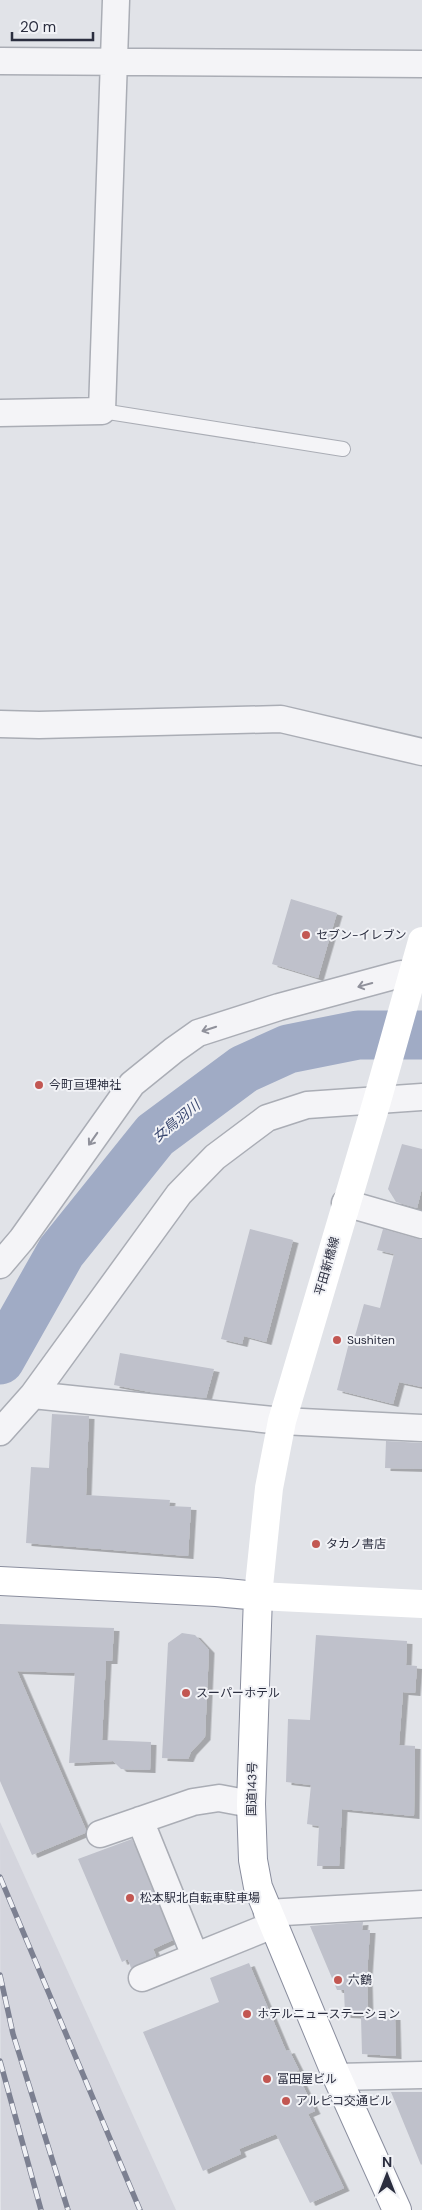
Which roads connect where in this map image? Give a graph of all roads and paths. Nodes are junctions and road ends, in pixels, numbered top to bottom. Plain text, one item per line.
1 (116, 0) edge
2 (0, 61) edge
3 (114, 61) junction
4 (422, 64) edge
5 (102, 411) junction
6 (0, 413) edge
7 (343, 449) dead end
8 (0, 724) edge
9 (422, 752) edge
10 (416, 966) edge
11 (380, 1090) junction
12 (422, 1097) edge
13 (345, 1203) junction
14 (422, 1225) edge
15 (0, 1265) edge
16 (33, 1395) junction
17 (282, 1421) junction
18 (422, 1428) edge
19 (0, 1432) edge
20 (0, 1581) edge
21 (258, 1596) junction
22 (422, 1604) edge
23 (251, 1804) junction
24 (140, 1820) junction
25 (100, 1834) dead end
26 (422, 1904) edge
27 (270, 1919) junction
28 (195, 1956) junction
29 (145, 1973) dead end
30 (422, 2075) edge
31 (338, 2077) junction
32 (397, 2210) edge

1 - 3 street
2 - 3 street
3 - 4 street
3 - 5 street
5 - 6 street
5 - 7 lane
8 - 9 street
10 - 11 main road, 平田新橋線
10 -> 15 street
11 - 12 street
11 - 13 main road, 平田新橋線
11 - 16 street
13 - 14 street
13 - 17 main road, 平田新橋線
16 - 17 street
16 - 19 street
17 - 18 street
17 - 21 main road, 平田新橋線
20 - 21 main road
21 - 22 main road
21 - 23 main road, 国道143号
23 - 24 street
23 - 27 main road, 国道143号
24 - 25 street
24 - 28 street
26 - 27 street
27 - 28 street
27 - 31 main road, 国道143号
28 - 29 street
30 - 31 street
31 - 32 main road, 国道143号

